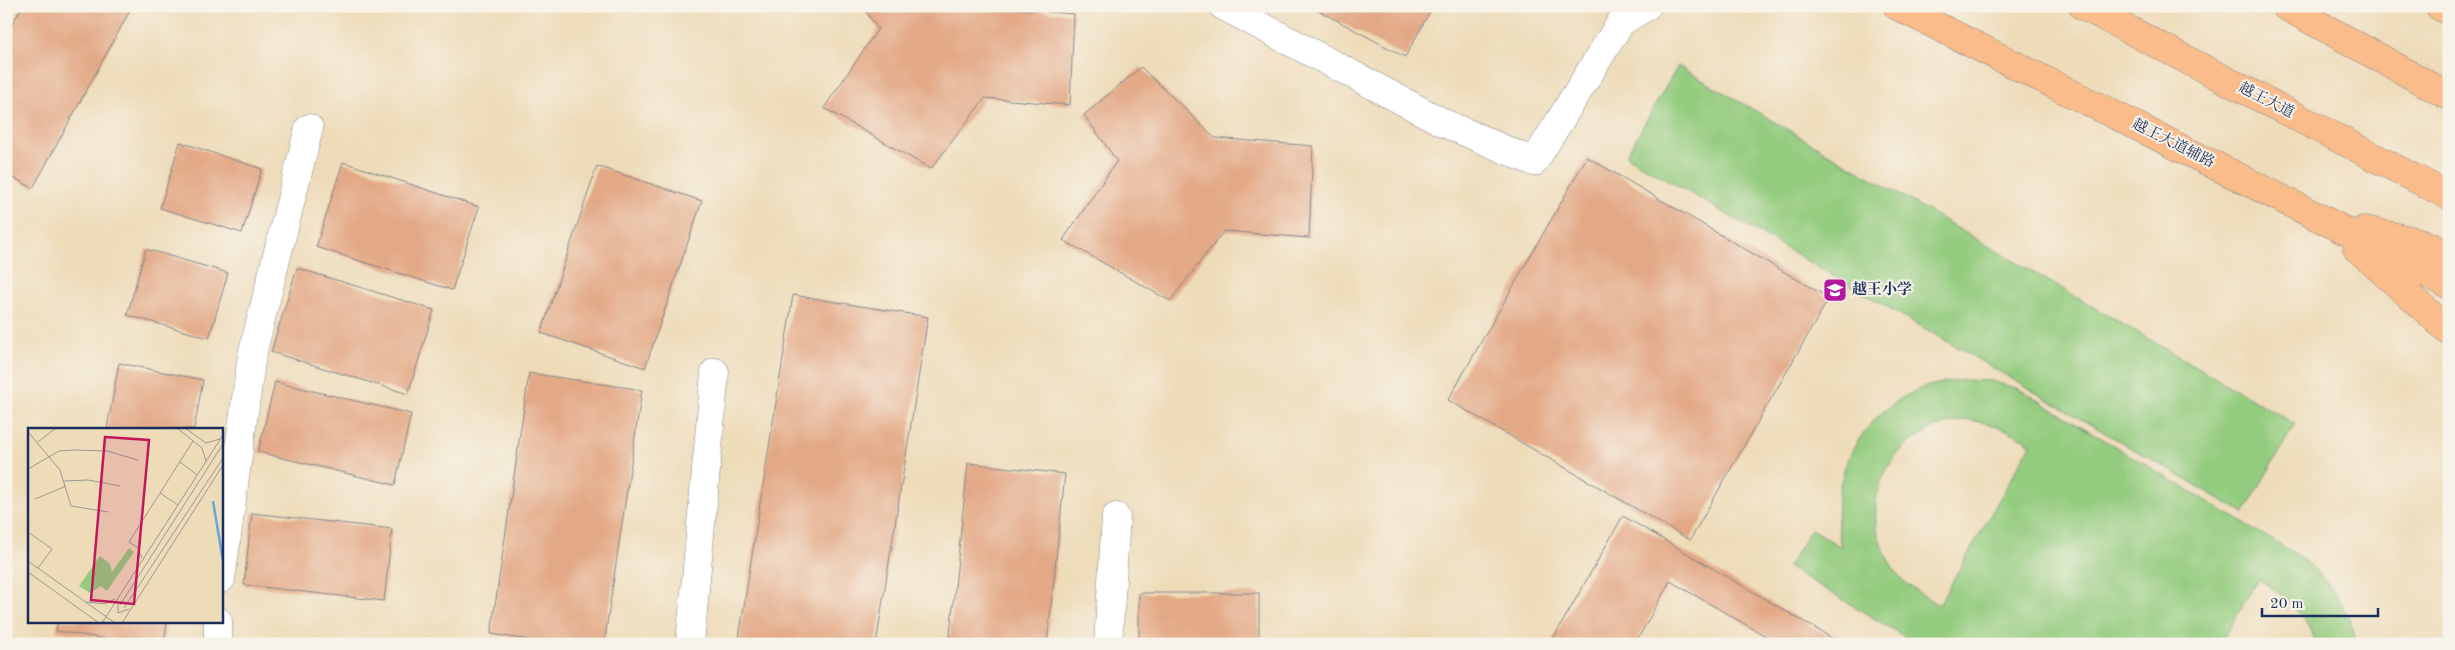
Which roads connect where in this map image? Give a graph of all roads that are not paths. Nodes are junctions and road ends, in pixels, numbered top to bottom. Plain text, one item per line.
1 (1223, 6) edge
2 (1646, 6) edge
3 (1897, 6) edge
4 (2083, 6) edge
5 (2285, 6) edge
6 (2439, 6) edge
7 (2449, 11) edge
8 (2449, 96) edge
9 (309, 128) dead end
10 (2449, 196) edge
11 (2326, 221) junction
12 (2449, 254) edge
13 (2449, 285) edge
14 (2449, 331) edge
15 (715, 372) dead end
16 (1116, 517) dead end
17 (222, 572) edge
18 (218, 622) edge
19 (218, 644) edge
20 (690, 644) edge
21 (1108, 644) edge

1 - 2 street
3 - 11 main road, 越王大道辅路
4 - 10 main road, 越王大道
5 - 8 main road
6 - 7 main road
9 - 17 street
11 - 12 main road
11 - 13 main road, 越王大道辅路
11 - 14 main road
15 - 20 street
16 - 21 street
18 - 19 street

